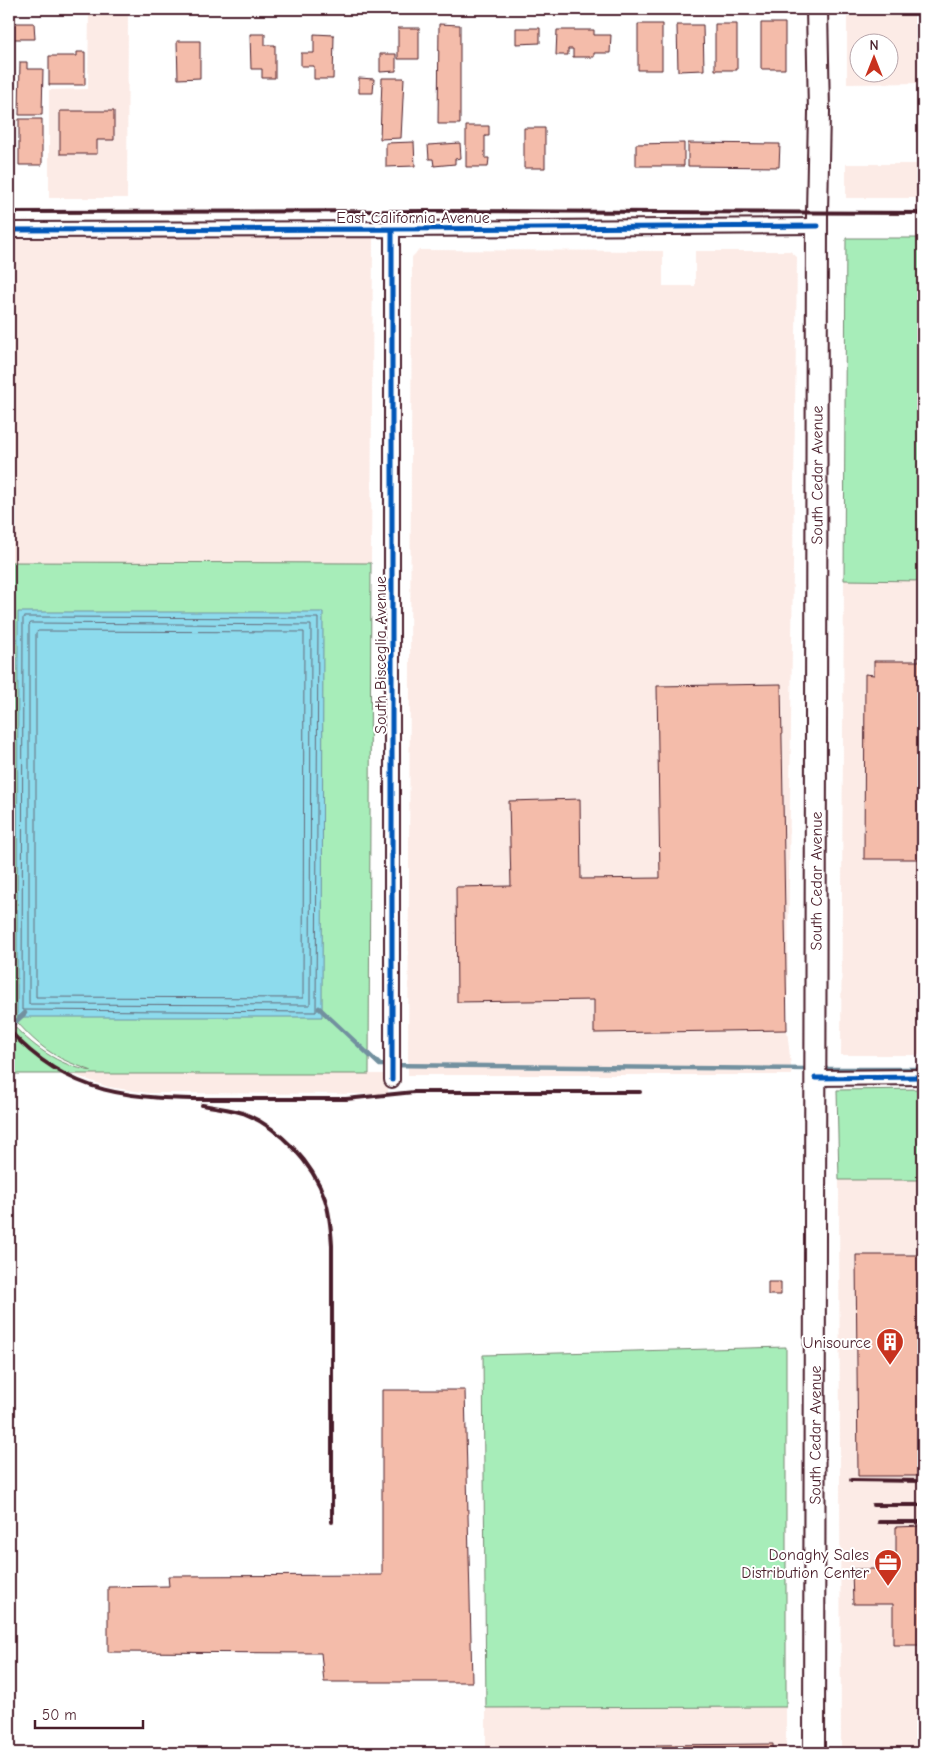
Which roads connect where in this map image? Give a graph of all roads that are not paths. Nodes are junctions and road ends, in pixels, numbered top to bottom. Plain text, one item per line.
1 (817, 9) edge
2 (818, 226) junction
3 (9, 230) edge
4 (392, 230) junction
5 (815, 1078) junction
6 (923, 1078) edge
7 (392, 1080) dead end
8 (814, 1753) edge

1 - 2 main road, South Cedar Avenue
2 - 4 street, East California Avenue
2 - 5 main road, South Cedar Avenue
3 - 4 street, East California Avenue
4 - 7 street, South Bisceglia Avenue
5 - 6 street
5 - 8 main road, South Cedar Avenue

